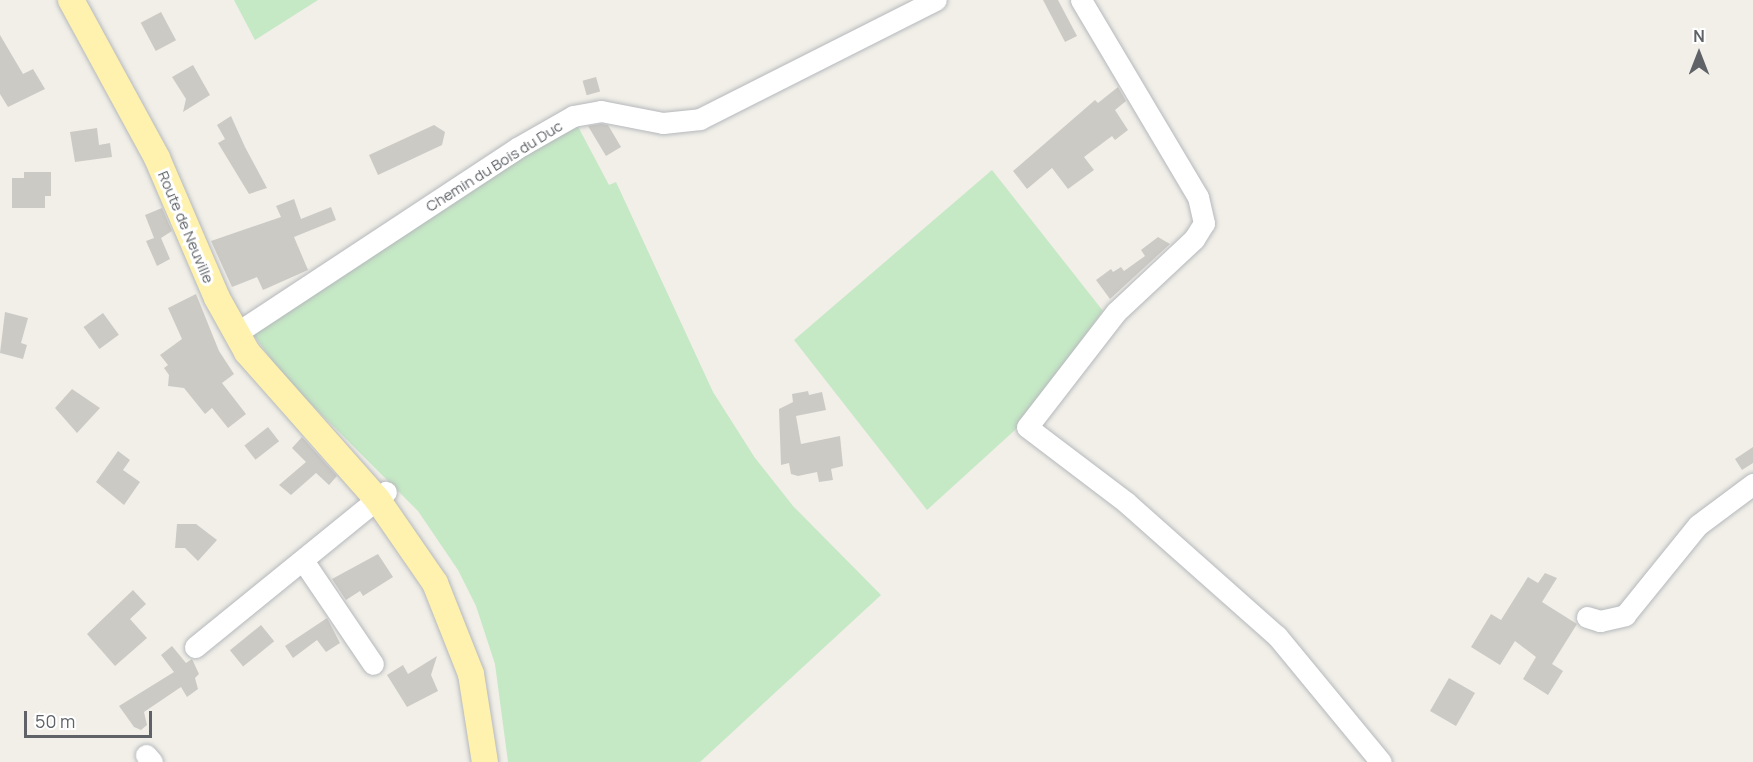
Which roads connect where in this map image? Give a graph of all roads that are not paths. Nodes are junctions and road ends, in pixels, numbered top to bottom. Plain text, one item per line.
1 (71, 0) edge
2 (936, 0) edge
3 (1081, 0) edge
4 (235, 334) junction
5 (1753, 484) edge
6 (382, 496) junction
7 (304, 562) junction
8 (1587, 617) dead end
9 (195, 647) dead end
10 (372, 664) dead end
11 (485, 762) edge
12 (498, 762) edge
13 (1381, 762) edge

1 - 4 main road, Route de Neuville
2 - 4 street, Chemin du Bois du Duc
3 - 13 street
4 - 6 main road, Route de Neuville
5 - 8 street
6 - 7 street
6 - 11 main road, Route de Neuville
6 - 12 main road, Route de Neuville
7 - 9 street
7 - 10 street

